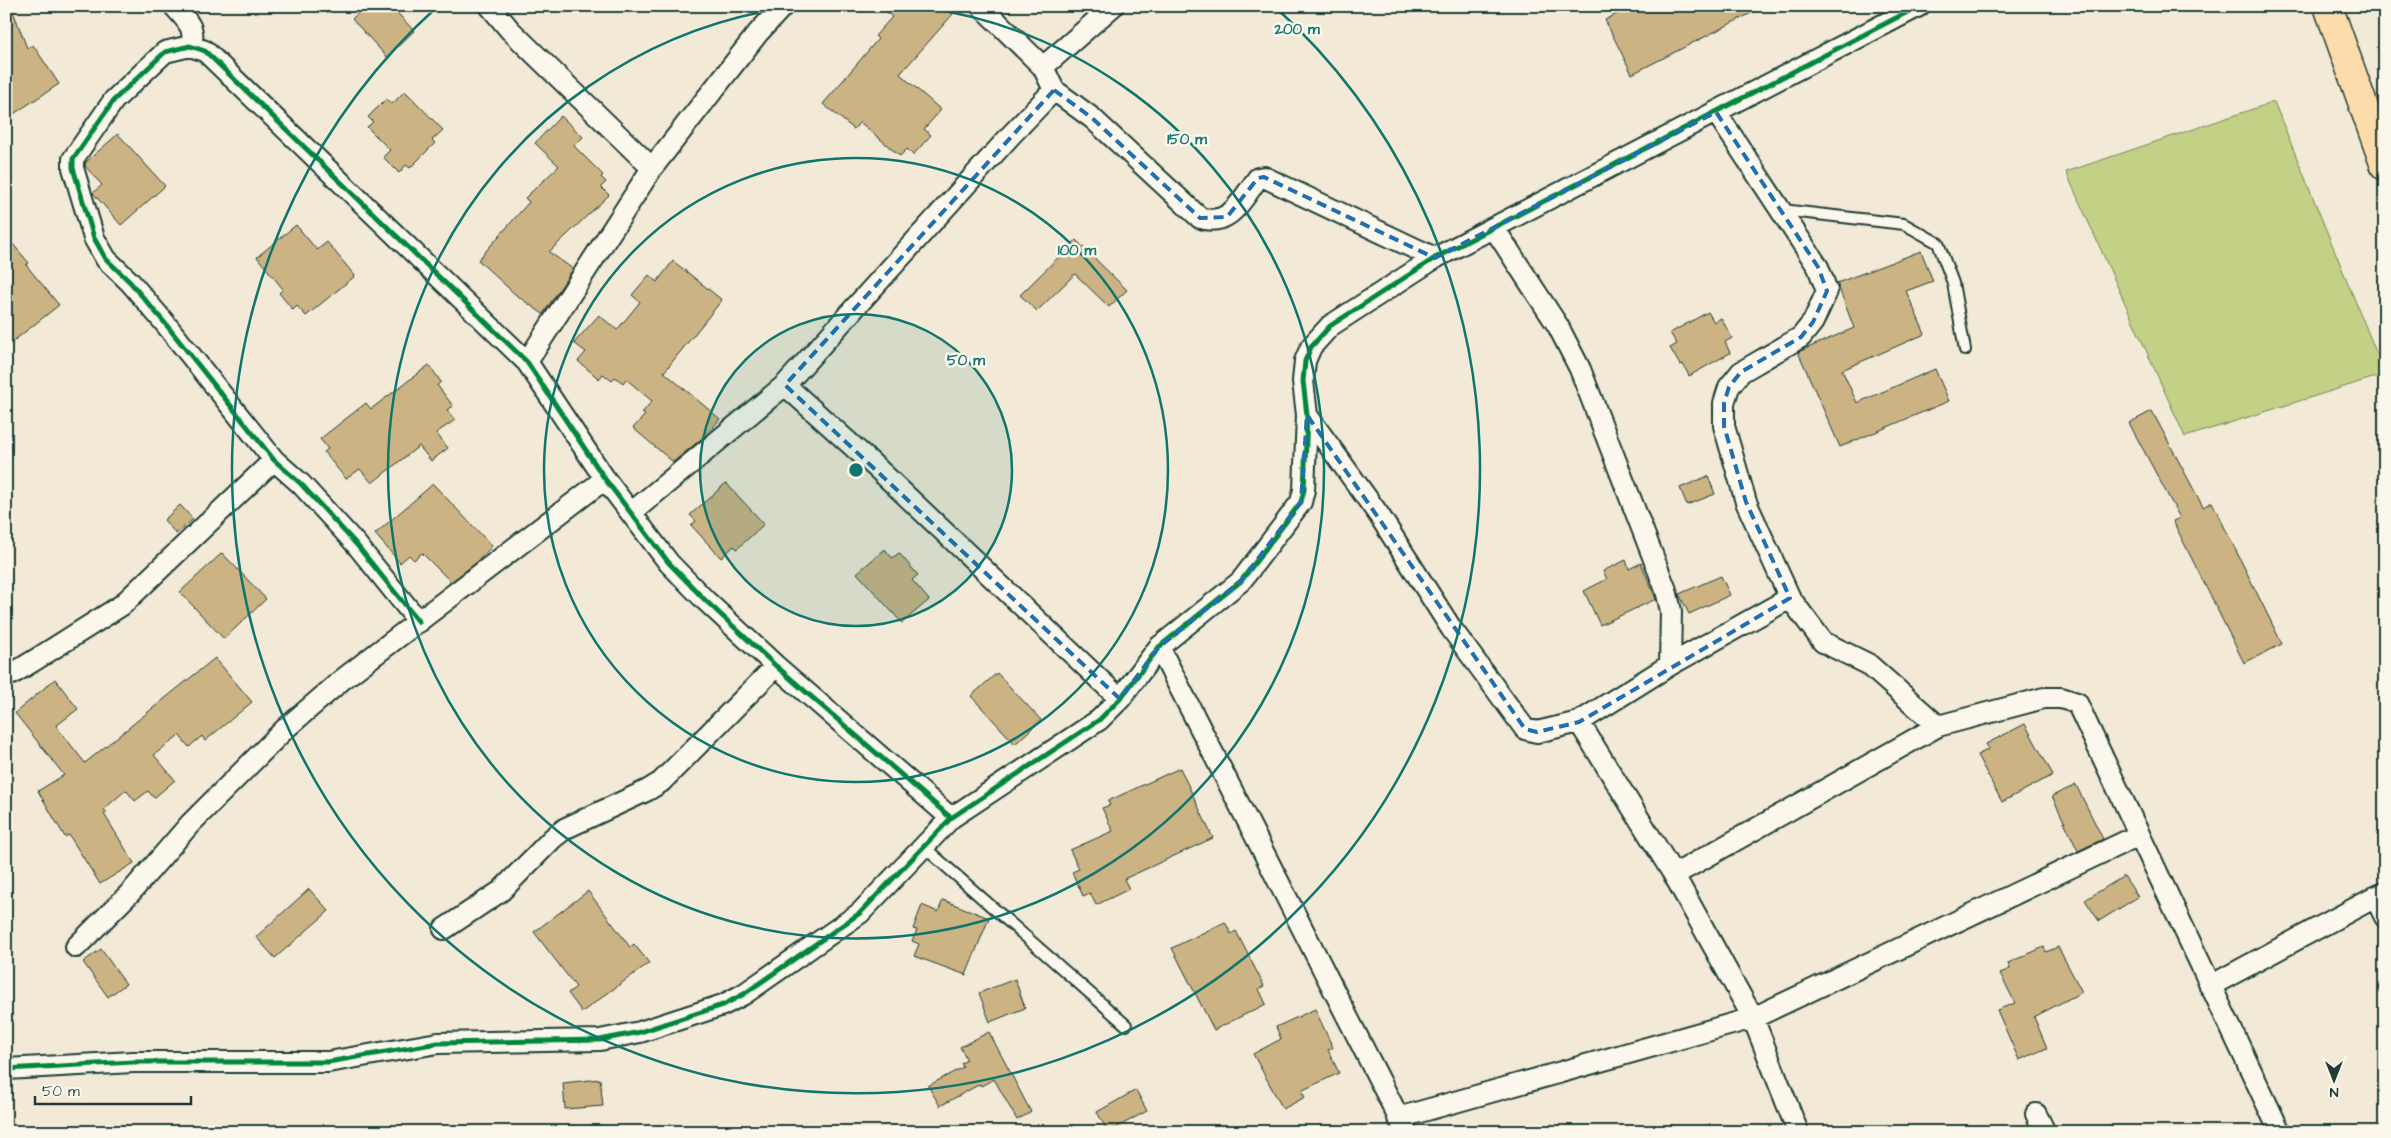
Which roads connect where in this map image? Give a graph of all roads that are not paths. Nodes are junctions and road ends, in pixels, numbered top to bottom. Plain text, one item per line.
1 (174, 6) edge
2 (490, 6) edge
3 (783, 6) edge
4 (981, 6) edge
5 (1113, 6) edge
6 (1919, 6) edge
7 (2328, 6) edge
8 (190, 46) junction
9 (1043, 67) junction
10 (1054, 90) junction
11 (1716, 112) junction
12 (2385, 166) edge
13 (652, 168) junction
14 (1782, 210) junction
15 (1494, 228) junction
16 (1434, 258) junction
17 (1965, 350) dead end
18 (527, 362) junction
19 (785, 385) junction
20 (1307, 415) junction
21 (274, 460) junction
22 (605, 479) junction
23 (631, 513) junction
24 (1790, 598) junction
25 (418, 622) junction
26 (1159, 647) junction
27 (1670, 665) junction
28 (776, 666) junction
29 (6, 675) edge
30 (1120, 699) junction
31 (1579, 722) junction
32 (1938, 726) junction
33 (951, 818) junction
34 (2139, 834) junction
35 (923, 846) junction
36 (1674, 874) junction
37 (2380, 894) edge
38 (2385, 917) edge
39 (444, 929) dead end
40 (76, 947) dead end
41 (2210, 986) junction
42 (1753, 1018) junction
43 (1126, 1025) dead end
44 (6, 1069) edge
45 (2036, 1114) dead end
46 (1402, 1125) edge
47 (1798, 1132) edge
48 (2045, 1132) edge
49 (2280, 1132) edge

1 - 8 street
2 - 13 street
3 - 13 street
4 - 9 street
5 - 9 street
6 - 11 street
7 - 12 main road
8 - 18 street
8 - 21 street
9 - 10 street
10 - 16 street
10 - 19 street
11 - 14 street
11 - 15 street
13 - 18 street
14 - 17 lane
14 - 24 street
15 - 16 street
15 - 27 street
16 - 20 street
18 - 22 street
19 - 23 street
19 - 30 street
20 - 26 street
20 - 31 street
21 - 25 street
21 - 29 street
22 - 23 street
22 - 25 street
23 - 28 street
24 - 27 street
24 - 32 street
25 - 40 street
26 - 30 street
26 - 46 street
27 - 31 street
28 - 33 street
28 - 39 street
30 - 33 street
31 - 36 street
32 - 34 street
32 - 36 street
33 - 35 street
34 - 41 street
34 - 42 street
35 - 43 lane
35 - 44 street
36 - 42 street
37 - 38 street
37 - 41 street
41 - 49 street
42 - 46 street
42 - 47 street
45 - 48 street

